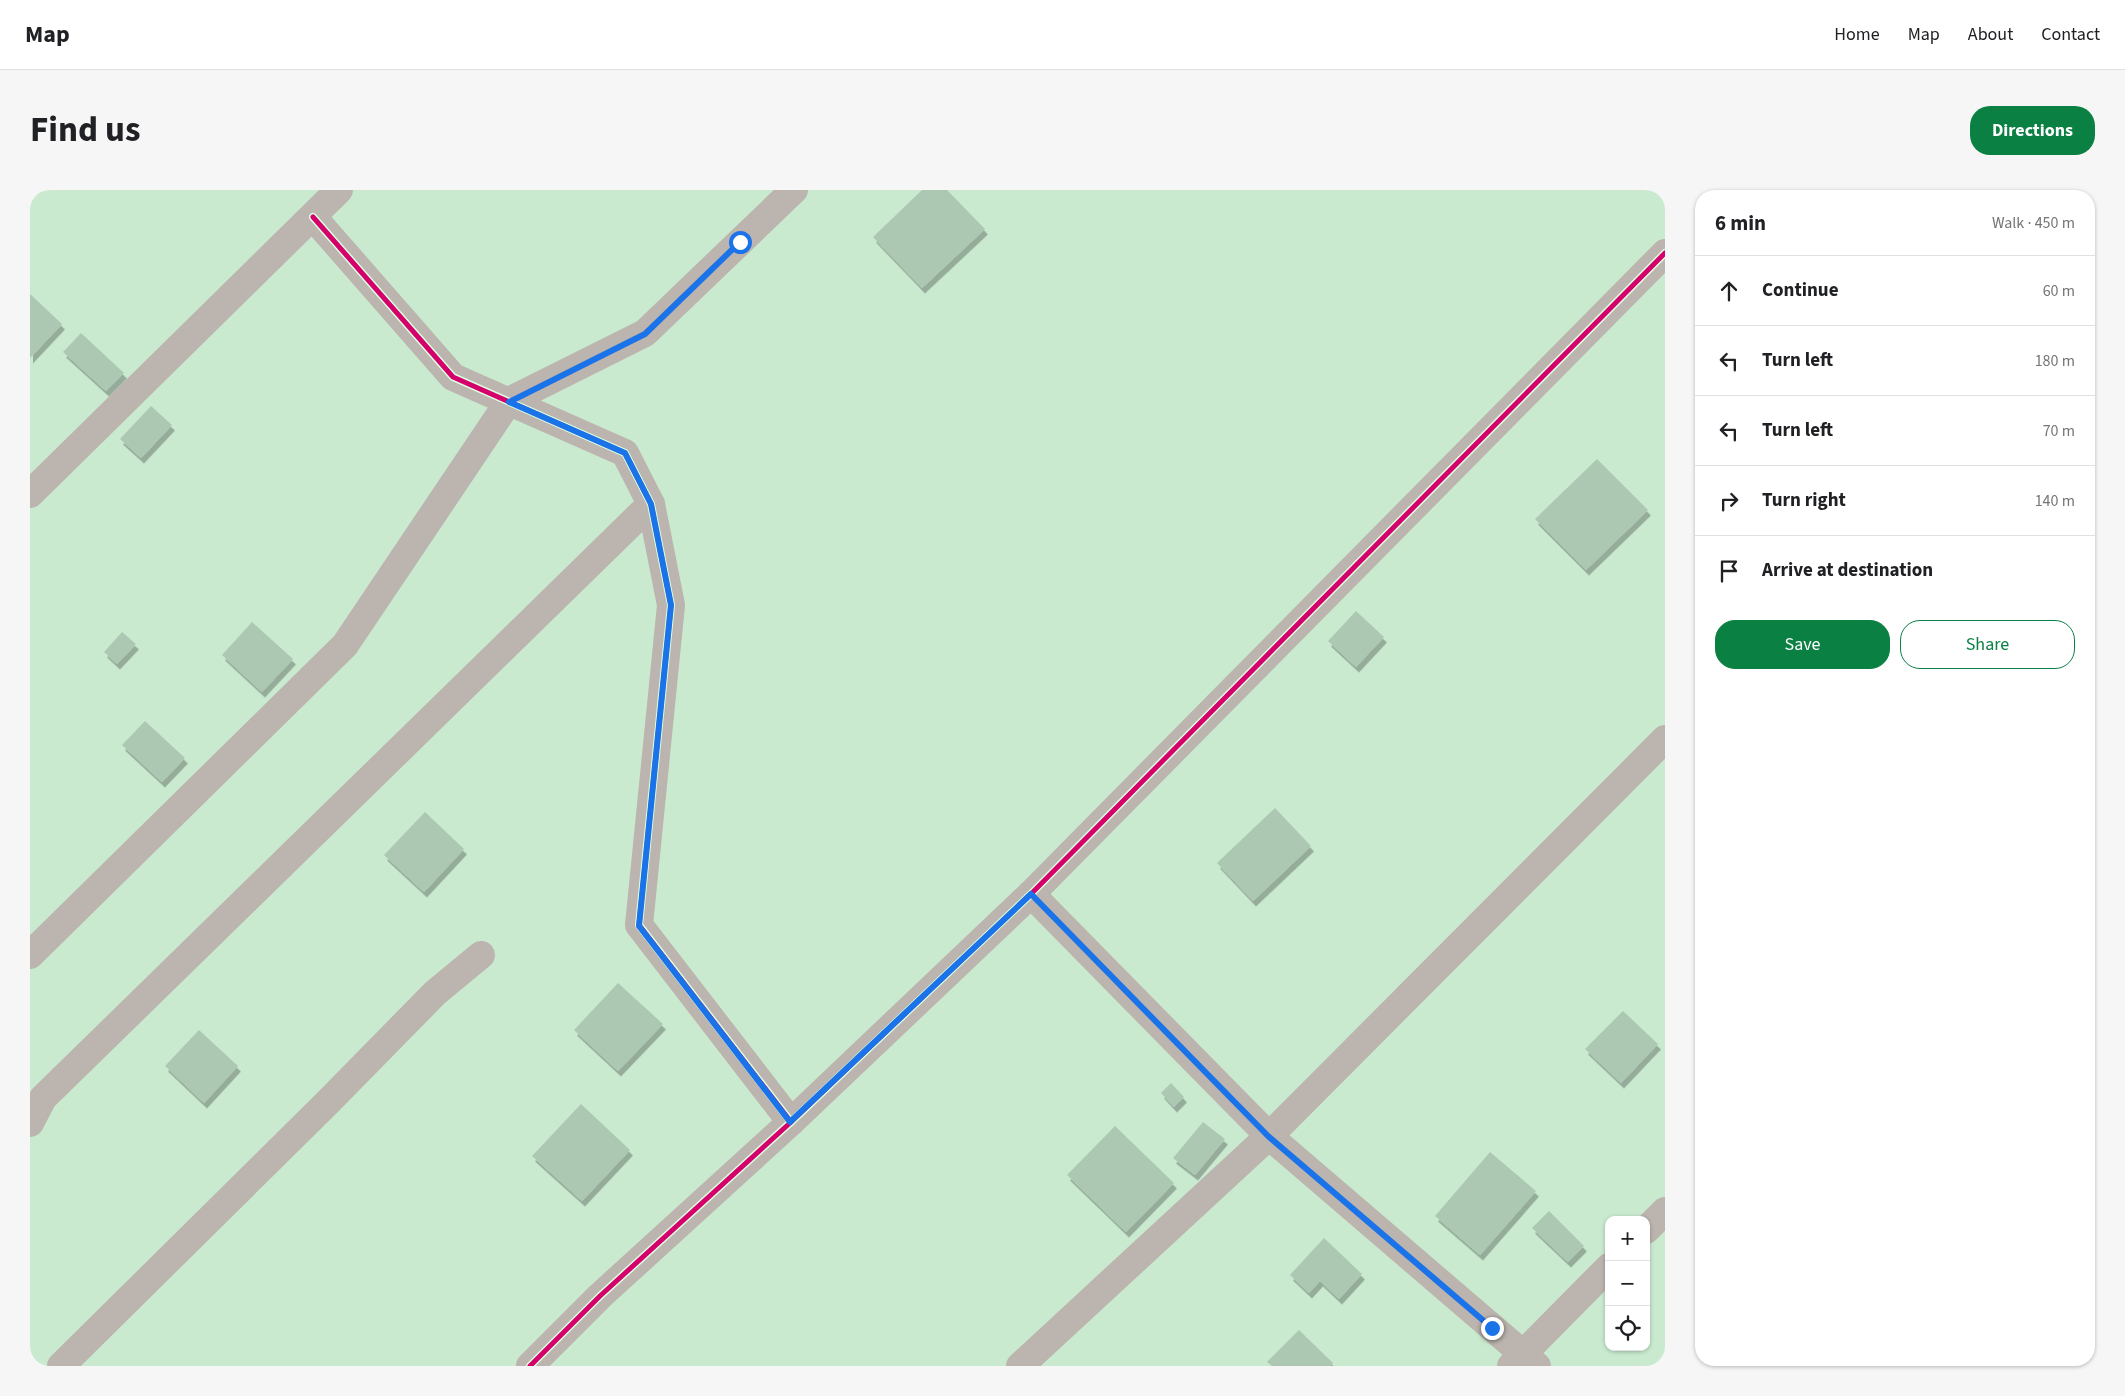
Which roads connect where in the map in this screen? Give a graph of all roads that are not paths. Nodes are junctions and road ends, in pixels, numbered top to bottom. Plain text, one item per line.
1 (339, 190) edge
2 (794, 190) edge
3 (313, 217) junction
4 (1665, 253) edge
5 (509, 402) junction
6 (30, 494) edge
7 (651, 504) junction
8 (1665, 739) edge
9 (1031, 894) junction
10 (30, 955) edge
11 (481, 955) dead end
12 (790, 1122) junction
13 (30, 1123) edge
14 (1268, 1136) junction
15 (1665, 1211) edge
16 (1650, 1226) edge
17 (1605, 1271) edge
18 (1523, 1362) edge
19 (61, 1366) edge
20 (530, 1366) edge
21 (1020, 1366) edge

1 - 3 street
2 - 5 street
3 - 5 street
3 - 6 street
4 - 9 street
5 - 7 street
5 - 10 street
7 - 12 street
7 - 13 street
8 - 14 street
9 - 12 street
9 - 14 street
11 - 19 street
12 - 20 street
14 - 18 street
14 - 21 street
15 - 16 street
17 - 18 street

